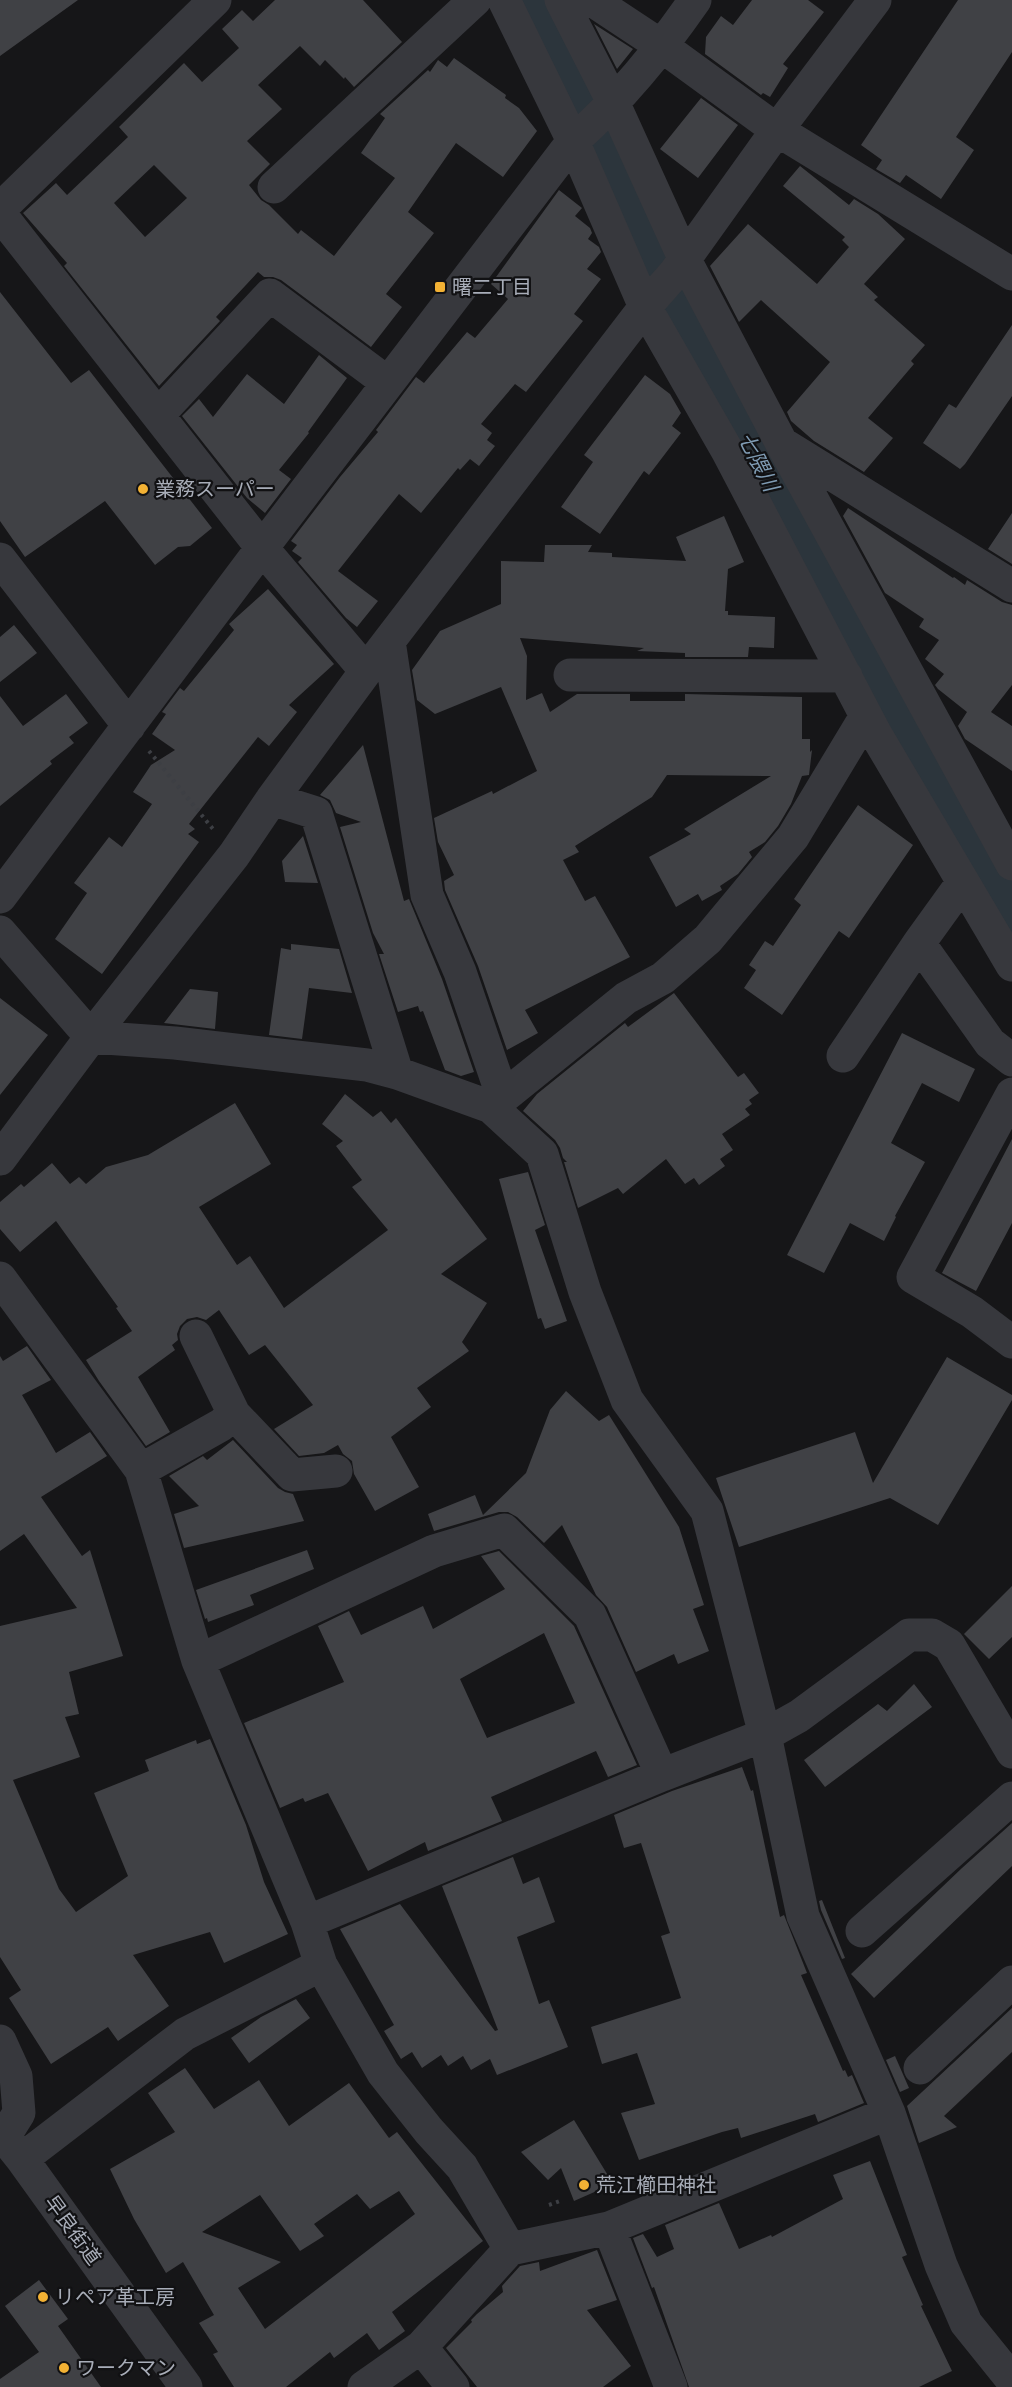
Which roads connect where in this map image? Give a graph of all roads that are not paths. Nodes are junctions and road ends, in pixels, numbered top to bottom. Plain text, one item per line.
1 (215, 0) edge
2 (475, 0) edge
3 (504, 0) edge
4 (561, 0) edge
5 (592, 0) edge
6 (695, 0) edge
7 (875, 0) edge
8 (663, 47) junction
9 (611, 107) junction
10 (777, 130) junction
11 (578, 137) junction
12 (274, 188) dead end
13 (0, 209) edge
14 (0, 214) edge
15 (1012, 274) edge
16 (665, 284) junction
17 (388, 383) junction
18 (158, 416) junction
19 (782, 444) junction
20 (262, 548) junction
21 (0, 559) edge
22 (1012, 585) edge
23 (389, 641) junction
24 (366, 671) junction
25 (570, 675) dead end
26 (846, 676) junction
27 (871, 724) junction
28 (129, 726) junction
29 (272, 799) junction
30 (1012, 864) edge
31 (963, 882) junction
32 (0, 897) edge
33 (0, 932) edge
34 (919, 943) junction
35 (1012, 965) edge
36 (91, 1036) junction
37 (843, 1056) dead end
38 (1012, 1060) edge
39 (397, 1073) junction
40 (1012, 1094) edge
41 (497, 1103) junction
42 (0, 1159) edge
43 (0, 1278) edge
44 (196, 1336) dead end
45 (1012, 1342) edge
46 (234, 1414) junction
47 (141, 1470) junction
48 (336, 1471) dead end
49 (198, 1661) junction
50 (765, 1736) junction
51 (1012, 1752) edge
52 (662, 1776) junction
53 (1012, 1798) edge
54 (307, 1922) junction
55 (862, 1931) dead end
56 (321, 1965) junction
57 (1012, 1982) edge
58 (0, 2041) edge
59 (920, 2068) dead end
60 (889, 2113) junction
61 (9, 2143) edge
62 (609, 2228) junction
63 (510, 2249) junction
64 (421, 2347) junction
65 (1012, 2380) edge
66 (186, 2387) edge
67 (364, 2387) edge
68 (453, 2387) edge
69 (671, 2387) edge

1 - 13 street
2 - 12 street
3 - 11 street
4 - 9 street
5 - 8 street
6 - 8 street
7 - 10 street
8 - 9 street
8 - 10 street
9 - 11 street
9 - 16 street
10 - 15 street
10 - 16 street
11 - 16 street
11 - 17 street
14 - 18 street
16 - 19 street
16 - 23 street
16 - 26 street
17 - 18 street
17 - 20 street
18 - 20 street
19 - 22 street
19 - 30 street
20 - 24 street
20 - 28 street
21 - 28 street
23 - 24 street
23 - 41 street
24 - 29 street
25 - 26 street
26 - 27 street
27 - 31 street
27 - 41 street
28 - 32 street
29 - 36 street
29 - 39 street
31 - 34 street
31 - 35 street
33 - 36 street
34 - 37 street
34 - 38 street
36 - 39 street
36 - 42 street
39 - 41 street
40 - 45 street
41 - 50 street
43 - 47 street
44 - 46 street
46 - 47 street
46 - 48 street
47 - 49 street
49 - 52 street
49 - 54 street
50 - 51 street
50 - 52 street
50 - 60 street
52 - 54 street
53 - 55 street
54 - 56 street
56 - 61 street
56 - 63 street
57 - 59 street
58 - 61 street
60 - 62 street
60 - 65 street
61 - 66 street, 早良街道
62 - 63 street
62 - 69 street
63 - 64 street
64 - 67 street
64 - 68 street

